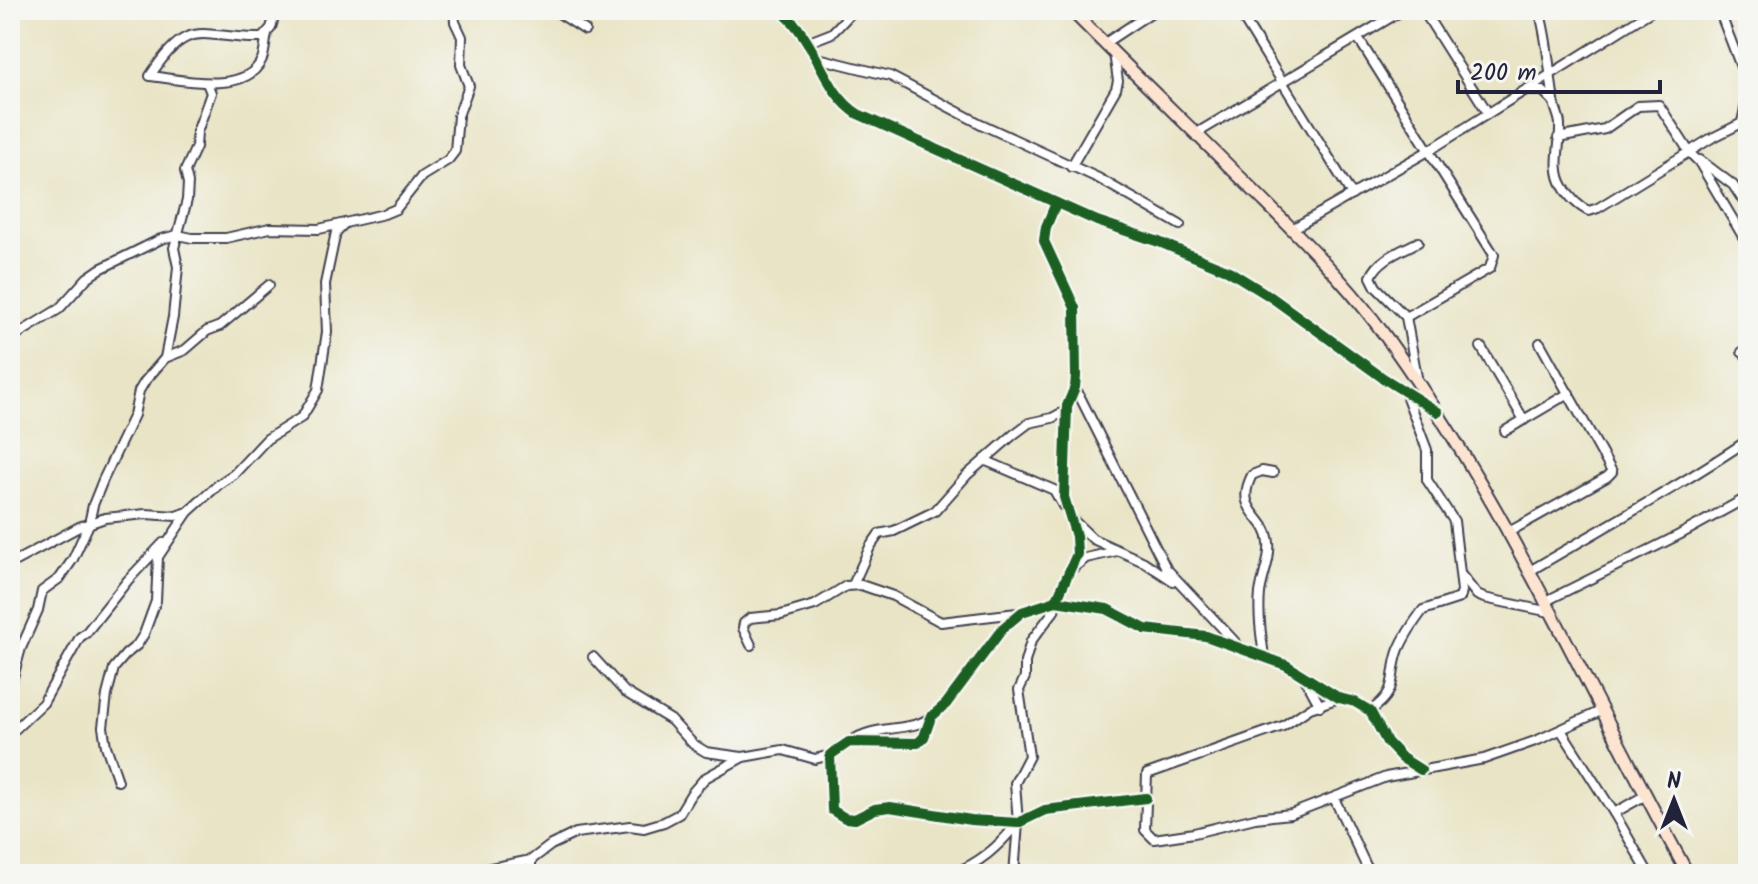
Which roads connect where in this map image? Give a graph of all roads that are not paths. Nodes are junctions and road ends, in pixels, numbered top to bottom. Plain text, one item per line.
1 (276, 10) edge
2 (454, 10) edge
3 (554, 10) edge
4 (639, 10) edge
5 (660, 10) edge
6 (780, 10) edge
7 (854, 10) edge
8 (1071, 10) edge
9 (1155, 10) edge
10 (1238, 10) edge
11 (1403, 10) edge
12 (1423, 10) edge
13 (1539, 10) edge
14 (1653, 10) edge
15 (1719, 10) edge
16 (585, 30) dead end
17 (267, 34) junction
18 (1358, 38) junction
19 (809, 42) junction
20 (1105, 43) junction
21 (1114, 52) junction
22 (818, 58) junction
23 (1551, 74) junction
24 (207, 83) junction
25 (1283, 84) junction
26 (1748, 85) edge
27 (1525, 92) junction
28 (1748, 95) edge
29 (1554, 102) junction
30 (1488, 113) junction
31 (1745, 121) edge
32 (1197, 133) junction
33 (1558, 138) junction
34 (1430, 150) junction
35 (1690, 153) junction
36 (1071, 167) junction
37 (1352, 195) junction
38 (1056, 203) junction
39 (1748, 208) edge
40 (346, 223) junction
41 (1180, 225) dead end
42 (1292, 229) junction
43 (178, 235) junction
44 (1418, 242) dead end
45 (1748, 245) edge
46 (269, 285) dead end
47 (1406, 317) junction
48 (10, 339) edge
49 (1540, 343) dead end
50 (1481, 347) dead end
51 (165, 358) junction
52 (1417, 382) junction
53 (1075, 387) junction
54 (1404, 391) junction
55 (1569, 393) junction
56 (1067, 410) junction
57 (1438, 412) junction
58 (1524, 420) junction
59 (1505, 431) dead end
60 (1748, 440) edge
61 (984, 460) junction
62 (1273, 473) dead end
63 (1748, 497) edge
64 (188, 512) junction
65 (1068, 515) junction
66 (89, 524) junction
67 (1507, 533) junction
68 (169, 538) junction
69 (1118, 551) junction
70 (10, 564) edge
71 (1071, 570) junction
72 (1528, 572) junction
73 (1462, 576) junction
74 (853, 585) junction
75 (1181, 585) junction
76 (1056, 601) junction
77 (1547, 607) junction
78 (1022, 612) junction
79 (751, 645) dead end
80 (1241, 648) junction
81 (1264, 656) junction
82 (593, 657) dead end
83 (1304, 676) junction
84 (10, 688) edge
85 (1339, 698) junction
86 (1320, 706) junction
87 (1603, 710) junction
88 (1370, 711) junction
89 (931, 717) junction
90 (1561, 730) junction
91 (10, 734) edge
92 (849, 742) junction
93 (830, 755) junction
94 (743, 757) junction
95 (1421, 770) junction
96 (118, 781) dead end
97 (1646, 795) junction
98 (1146, 798) junction
99 (1334, 798) junction
100 (1614, 813) junction
101 (1018, 823) junction
102 (526, 862) junction
103 (460, 874) edge
104 (514, 874) edge
105 (531, 874) edge
106 (952, 874) edge
107 (1014, 874) edge
108 (1370, 874) edge
109 (1649, 874) edge
110 (1688, 874) edge

1 - 17 street
2 - 40 street
3 - 16 street
4 - 5 street
6 - 19 street
7 - 19 street
8 - 20 main road
9 - 20 street
10 - 25 street
11 - 18 street
12 - 30 street
13 - 23 street
14 - 23 street
15 - 26 street
17 - 24 street
17 - 24 street
18 - 25 street
18 - 34 street
19 - 22 street
20 - 21 main road
21 - 32 main road
21 - 36 street
22 - 36 street
22 - 38 street
23 - 27 street
23 - 29 street
24 - 43 street
25 - 32 street
25 - 37 street
27 - 29 street
27 - 30 street
28 - 31 street
29 - 33 street
30 - 34 street
31 - 35 street
32 - 42 main road
33 - 35 street
33 - 35 street
34 - 37 street
34 - 47 street
35 - 39 street
35 - 45 street
36 - 41 street
37 - 42 street
38 - 53 street
38 - 54 street
40 - 43 street
40 - 64 street
42 - 52 main road
43 - 48 street
43 - 51 street
44 - 47 street
46 - 51 street
47 - 52 street
49 - 55 street
50 - 58 street
51 - 66 street
52 - 57 main road
53 - 56 street
53 - 75 street
54 - 57 street
54 - 73 street
55 - 58 street
55 - 67 street
56 - 61 street
56 - 65 street
57 - 67 main road
58 - 59 street
60 - 72 street
61 - 65 street
61 - 74 street
62 - 81 street
63 - 77 street
64 - 66 street
64 - 68 street
65 - 69 street
65 - 71 street
66 - 70 street
66 - 84 street
67 - 72 main road
68 - 91 street
68 - 96 street
69 - 71 street
69 - 75 street
71 - 76 street
72 - 77 main road
73 - 77 street
73 - 88 street
74 - 78 street
74 - 79 street
75 - 80 street
76 - 78 street
76 - 80 street
76 - 101 street
77 - 87 main road
78 - 89 street
80 - 81 street
81 - 83 street
82 - 94 street
83 - 85 street
83 - 86 street
85 - 86 street
85 - 88 street
86 - 98 street
87 - 90 street
87 - 97 main road
88 - 95 street
89 - 92 street
89 - 92 street
90 - 95 street
90 - 100 street
92 - 93 street
93 - 94 street
93 - 101 street
94 - 102 street
95 - 99 street
97 - 100 street
97 - 110 main road
98 - 99 street
98 - 101 street
99 - 108 street
100 - 109 street
101 - 106 street
101 - 107 street
102 - 103 street
102 - 104 street
102 - 105 street

